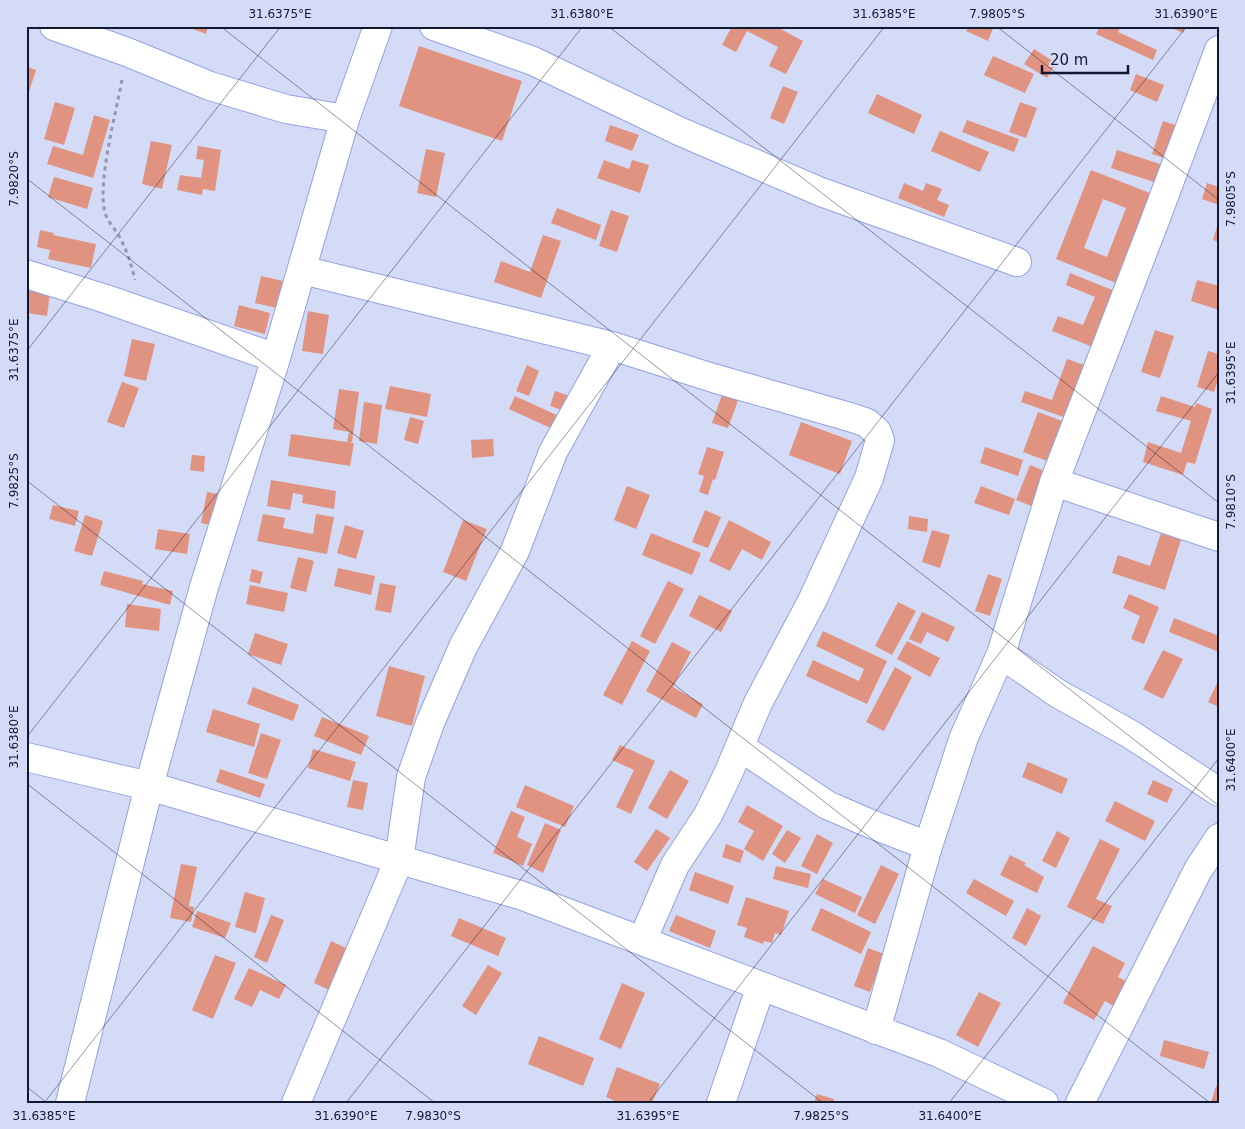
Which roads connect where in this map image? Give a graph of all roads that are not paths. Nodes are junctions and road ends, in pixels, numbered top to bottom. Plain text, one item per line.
1 (54, 26) edge
2 (378, 26) edge
3 (434, 26) edge
4 (1219, 50) edge
5 (345, 119) junction
6 (1017, 262) dead end
7 (302, 270) junction
8 (26, 274) edge
9 (612, 346) junction
10 (276, 358) junction
11 (1054, 482) junction
12 (1219, 537) edge
13 (1001, 654) junction
14 (740, 746) junction
15 (26, 757) edge
16 (149, 786) junction
17 (1219, 792) edge
18 (1219, 838) edge
19 (928, 846) junction
20 (399, 860) junction
21 (642, 941) junction
22 (761, 986) junction
23 (876, 1030) junction
24 (70, 1103) edge
25 (296, 1103) edge
26 (720, 1103) edge
27 (1044, 1103) edge
28 (1080, 1103) edge

1 - 5 street
2 - 5 street
3 - 6 street
4 - 11 street
5 - 7 street
7 - 9 street
7 - 10 street
8 - 10 street
9 - 14 street
9 - 20 street
10 - 16 street
11 - 12 street
11 - 13 street
13 - 17 street
13 - 19 street
14 - 19 street
14 - 21 street
15 - 16 street
16 - 20 street
16 - 24 street
18 - 28 street
19 - 23 street
20 - 21 street
20 - 25 street
21 - 22 street
22 - 23 street
22 - 26 street
23 - 27 street

